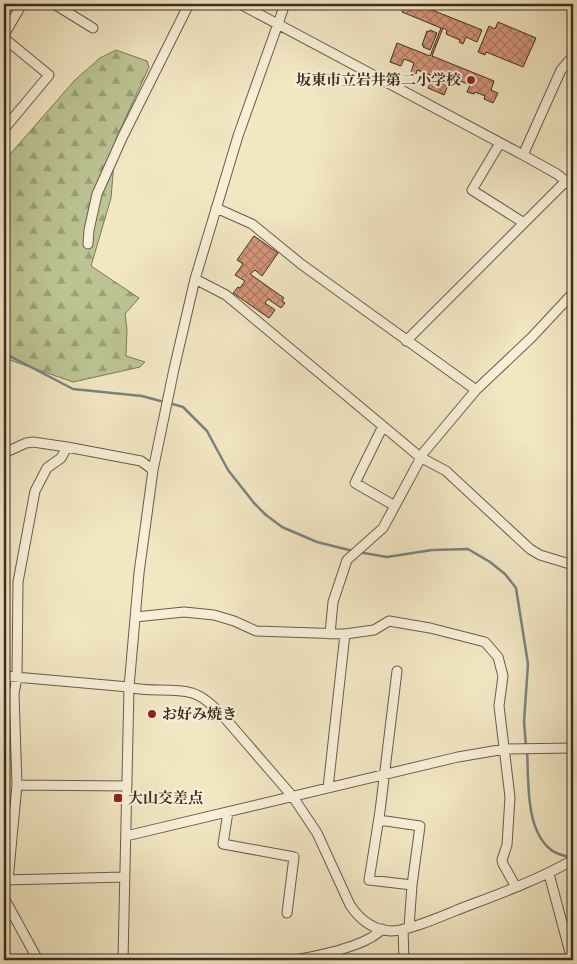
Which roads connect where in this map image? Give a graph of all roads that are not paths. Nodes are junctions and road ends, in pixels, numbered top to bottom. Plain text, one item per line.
1 (22, 4) edge
2 (54, 4) edge
3 (189, 4) edge
4 (240, 4) edge
5 (285, 4) edge
6 (279, 23) junction
7 (93, 28) dead end
8 (4, 37) edge
9 (573, 56) edge
10 (4, 129) edge
11 (500, 143) junction
12 (523, 155) junction
13 (570, 183) edge
14 (216, 208) junction
15 (524, 223) junction
16 (88, 244) dead end
17 (195, 280) junction
18 (573, 293) edge
19 (406, 341) junction
20 (476, 390) junction
21 (383, 426) junction
22 (67, 447) junction
23 (4, 453) edge
24 (420, 457) junction
25 (153, 470) junction
26 (394, 506) junction
27 (573, 565) edge
28 (135, 617) junction
29 (330, 634) junction
30 (345, 634) junction
31 (397, 671) dead end
32 (4, 676) edge
33 (17, 677) junction
34 (130, 687) junction
35 (573, 748) edge
36 (505, 749) junction
37 (384, 775) junction
38 (17, 785) junction
39 (127, 786) junction
40 (328, 788) junction
41 (293, 796) junction
42 (228, 812) junction
43 (379, 820) junction
44 (126, 836) junction
45 (573, 860) edge
46 (549, 874) junction
47 (125, 877) junction
48 (6, 880) edge
49 (412, 885) junction
50 (516, 887) junction
51 (4, 898) edge
52 (287, 913) dead end
53 (407, 928) junction
54 (382, 929) junction
55 (38, 960) edge
56 (123, 960) edge
57 (295, 960) edge
58 (404, 960) edge
59 (572, 960) edge

1 - 8 street
2 - 7 street
3 - 16 street
4 - 6 street
5 - 6 street
6 - 11 street
6 - 14 street
8 - 10 street
9 - 12 street
11 - 12 street
11 - 15 street
12 - 13 street
13 - 15 street
14 - 17 street
14 - 19 street
15 - 19 street
17 - 21 street
17 - 25 street
18 - 20 street
19 - 20 street
20 - 24 street
21 - 24 street
21 - 26 street
22 - 23 street
22 - 25 street
22 - 33 street
24 - 26 street
24 - 27 street
25 - 28 street
26 - 29 street
28 - 29 street
28 - 34 street
29 - 30 street
30 - 36 street
30 - 40 street
31 - 37 street
32 - 33 street
33 - 34 street
33 - 38 street
34 - 39 street
34 - 41 street
35 - 36 street
36 - 37 street
36 - 50 street
37 - 40 street
37 - 43 street
38 - 39 street
38 - 48 street
39 - 44 street
40 - 41 street
41 - 42 street
41 - 54 street
42 - 44 street
42 - 52 street
43 - 49 street
43 - 49 street
44 - 47 street
45 - 46 street
46 - 50 street
46 - 59 street
47 - 48 street
47 - 56 street
49 - 53 street
50 - 53 street
51 - 55 street
53 - 54 street
53 - 58 street
54 - 57 street

